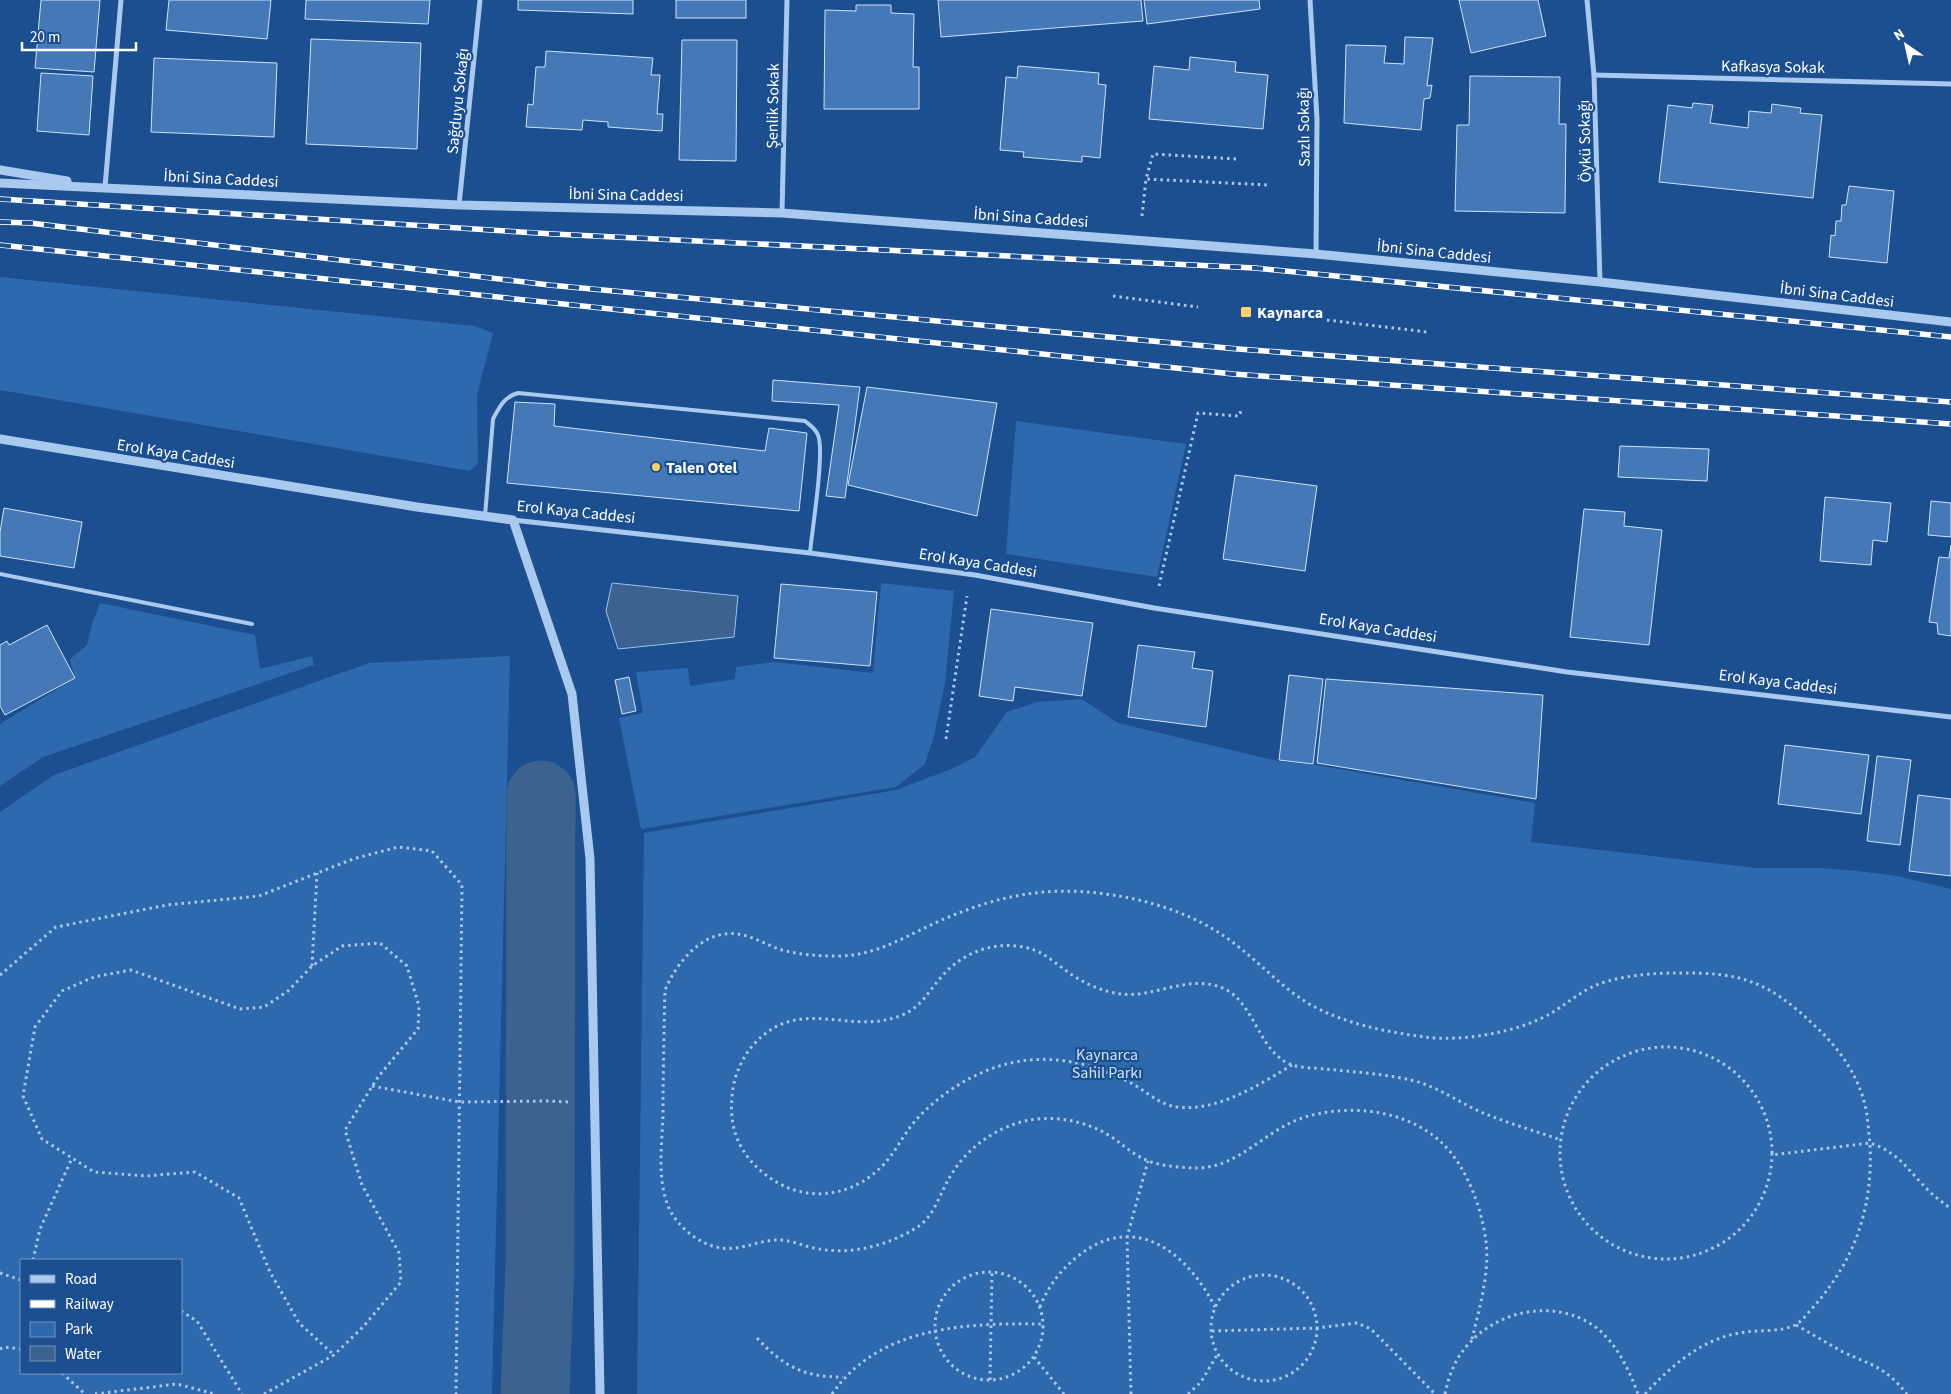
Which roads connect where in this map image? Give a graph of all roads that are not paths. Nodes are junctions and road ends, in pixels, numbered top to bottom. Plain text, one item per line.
1 (121, 0) edge
2 (480, 0) edge
3 (787, 0) edge
4 (1310, 0) edge
5 (1587, 0) edge
6 (1594, 75) junction
7 (1951, 84) edge
8 (0, 170) edge
9 (0, 183) edge
10 (104, 187) junction
11 (459, 205) junction
12 (782, 213) junction
13 (1316, 254) junction
14 (1600, 282) junction
15 (1951, 322) edge
16 (0, 439) edge
17 (485, 516) junction
18 (512, 520) junction
19 (810, 553) junction
20 (0, 574) edge
21 (252, 624) dead end
22 (1951, 717) edge
23 (600, 1394) edge

1 - 10 street
2 - 11 street, Sağduyu Sokağı
3 - 12 street, Şenlik Sokak
4 - 13 street, Sazlı Sokağı
5 - 6 street, Öykü Sokağı
6 - 7 street, Kafkasya Sokak
6 - 14 street, Öykü Sokağı
8 - 10 street, İbni Sina Caddesi
9 - 10 street, İbni Sina Caddesi
10 - 11 street, İbni Sina Caddesi
11 - 12 street, İbni Sina Caddesi
12 - 13 street, İbni Sina Caddesi
13 - 14 street, İbni Sina Caddesi
14 - 15 street, İbni Sina Caddesi
16 - 17 street, Erol Kaya Caddesi
17 - 18 street, Erol Kaya Caddesi
17 - 19 lane
18 - 19 street, Erol Kaya Caddesi
18 - 23 street
19 - 22 street, Erol Kaya Caddesi
20 - 21 lane

